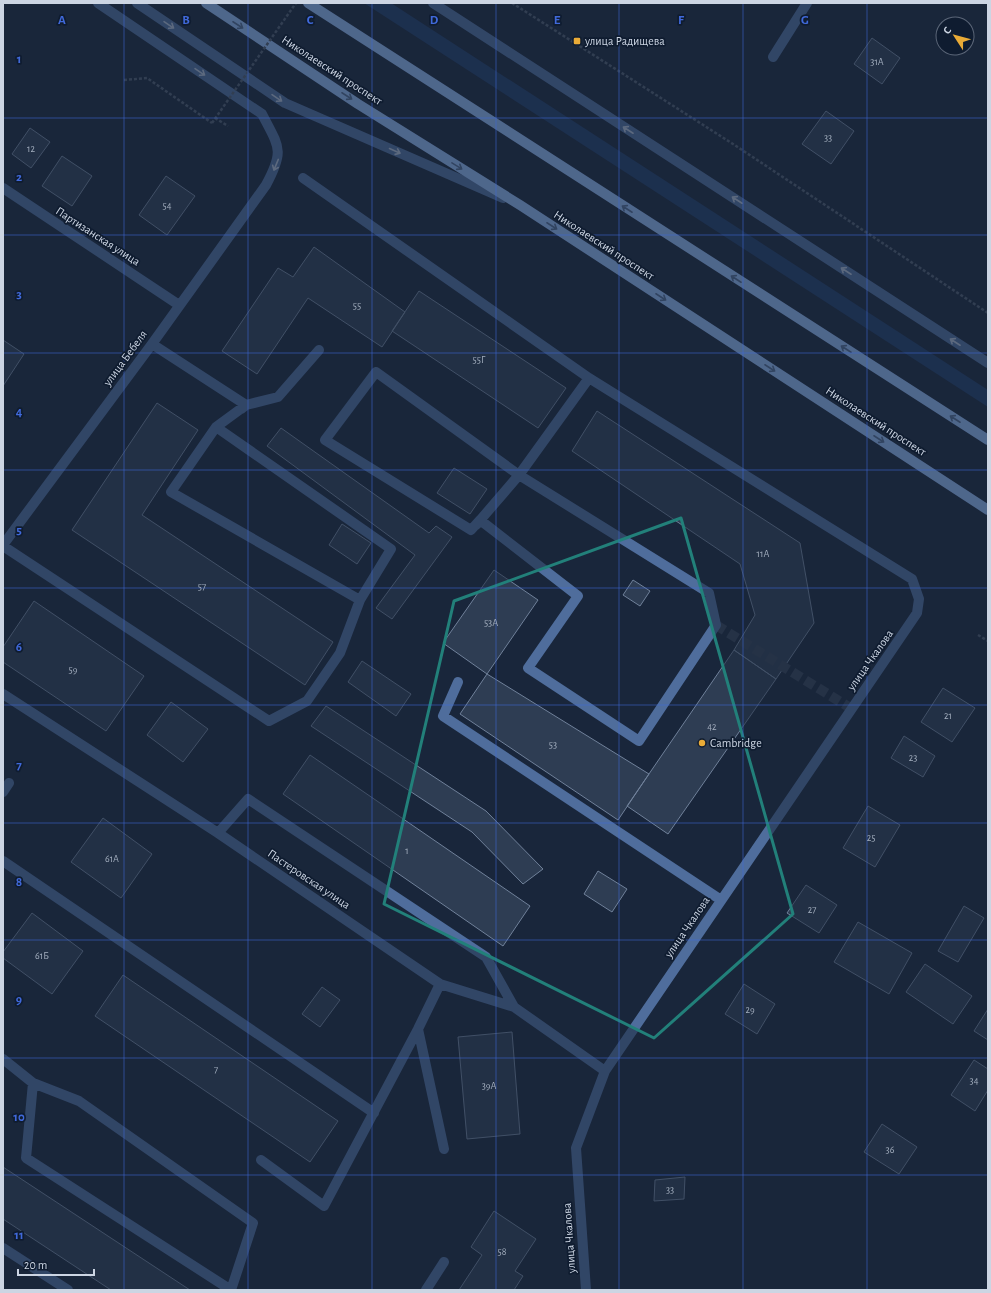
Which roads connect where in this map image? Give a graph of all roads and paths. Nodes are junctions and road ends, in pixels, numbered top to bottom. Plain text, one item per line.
1 (98, 3) edge
2 (137, 3) edge
3 (206, 3) edge
4 (296, 3) edge
5 (308, 3) edge
6 (433, 3) edge
7 (512, 3) edge
8 (807, 3) edge
9 (773, 57) dead end
10 (124, 80) dead end
11 (215, 118) junction
12 (228, 126) dead end
13 (303, 178) dead end
14 (3, 188) edge
15 (520, 205) junction
16 (180, 305) junction
17 (988, 313) edge
18 (152, 344) junction
19 (319, 350) dead end
20 (988, 363) edge
21 (589, 378) junction
22 (246, 406) junction
23 (216, 428) junction
24 (988, 440) edge
25 (519, 475) junction
26 (988, 510) edge
27 (480, 520) junction
28 (3, 545) edge
29 (360, 600) junction
30 (978, 635) dead end
31 (988, 641) edge
32 (458, 682) dead end
33 (3, 694) edge
34 (9, 783) dead end
35 (3, 792) edge
36 (218, 833) junction
37 (3, 860) edge
38 (721, 900) junction
39 (440, 984) junction
40 (514, 1007) junction
41 (418, 1029) junction
42 (3, 1059) edge
43 (605, 1071) junction
44 (32, 1083) junction
45 (374, 1113) junction
46 (444, 1149) dead end
47 (261, 1160) dead end
48 (3, 1248) edge
49 (444, 1262) dead end
50 (68, 1290) edge
51 (231, 1290) edge
52 (426, 1290) edge
53 (586, 1290) edge

1 -> 16 street, улица Бебеля
2 -> 15 street
3 -> 15 main road, Николаевский проспект
4 - 11 path, bridge
24 -> 5 main road
20 -> 6 street
7 - 17 path
8 - 9 street
10 - 11 path, bridge
11 - 12 path
13 - 21 street
14 - 16 street, Партизанская улица
15 -> 26 main road, Николаевский проспект
16 - 18 street, улица Бебеля
18 - 22 street
18 - 28 street, улица Бебеля
19 - 22 street
21 - 25 street
21 - 38 street, улица Чкалова
22 - 23 street
23 - 29 street
23 - 29 street
25 - 27 street
25 - 27 street
25 - 27 street
28 - 29 street
30 - 31 path
32 - 38 street
33 - 36 street, Пастеровская улица
34 - 35 street
36 - 39 street, Пастеровская улица
36 - 40 street
37 - 45 street
38 - 43 street, улица Чкалова
39 - 40 street, Пастеровская улица
39 - 41 street
40 - 43 street, Пастеровская улица
41 - 45 street
41 - 46 street
42 - 44 street
43 - 53 street, улица Чкалова
44 - 51 street
44 - 51 street
45 - 47 street
48 - 50 street
49 - 52 street

